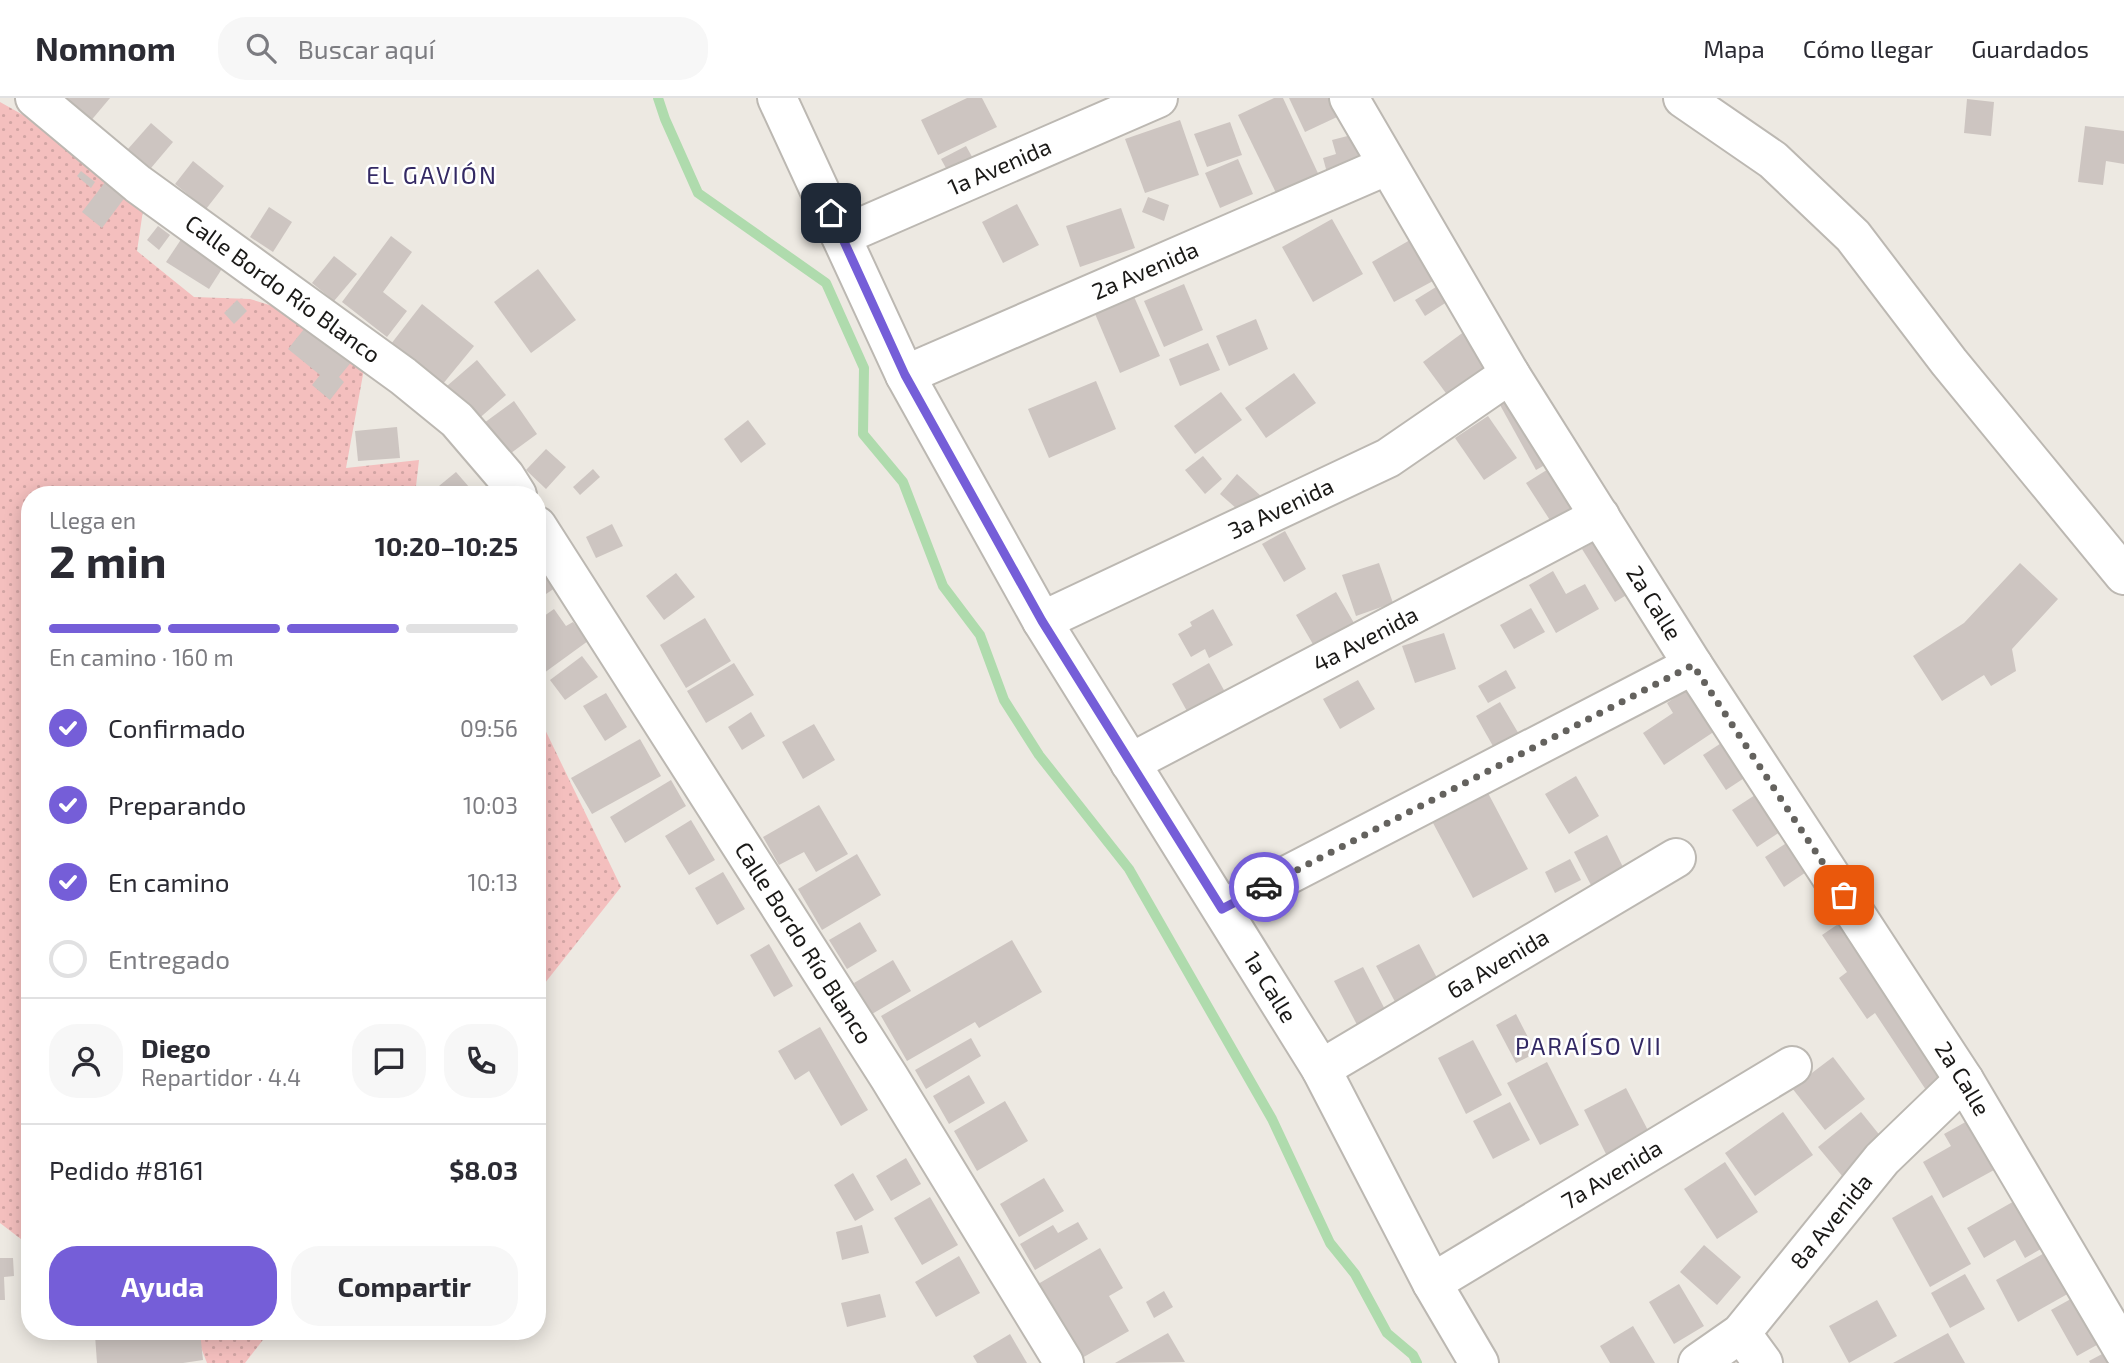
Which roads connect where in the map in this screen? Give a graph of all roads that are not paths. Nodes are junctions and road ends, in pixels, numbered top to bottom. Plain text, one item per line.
1 (35, 98) edge
2 (777, 98) edge
3 (1158, 98) edge
4 (1349, 98) edge
5 (1684, 98) edge
6 (1386, 166) junction
7 (841, 236) junction
8 (1510, 374) junction
9 (905, 375) junction
10 (511, 486) edge
11 (1600, 516) junction
12 (546, 540) edge
13 (2124, 575) edge
14 (1042, 621) junction
15 (1693, 665) junction
16 (1130, 763) junction
17 (1676, 858) dead end
18 (1222, 909) junction
19 (1792, 1066) dead end
20 (1321, 1069) junction
21 (1964, 1080) junction
22 (1432, 1283) junction
23 (1752, 1348) edge
24 (2124, 1352) edge
25 (1065, 1363) edge
26 (1479, 1363) edge
27 (1698, 1363) edge

1 - 10 street, Calle Bordo Río Blanco
2 - 7 street, 1a Calle
3 - 7 street, 1a Avenida
4 - 6 street, 2a Calle
5 - 13 street
6 - 8 street, 2a Calle
6 - 9 street, 2a Avenida
7 - 9 street, 1a Calle
8 - 11 street, 2a Calle
8 - 14 street, 3a Avenida
9 - 14 street, 1a Calle
11 - 15 street, 2a Calle
11 - 16 street, 4a Avenida
12 - 25 street, Calle Bordo Río Blanco
14 - 16 street, 1a Calle
15 - 18 street
15 - 21 street, 2a Calle
16 - 18 street, 1a Calle
17 - 20 street, 6a Avenida
18 - 20 street, 1a Calle
19 - 22 street, 7a Avenida
20 - 22 street, 1a Calle
21 - 23 street, 8a Avenida
21 - 24 street, 2a Calle
22 - 26 street, 1a Calle
23 - 27 street, 8a Avenida

